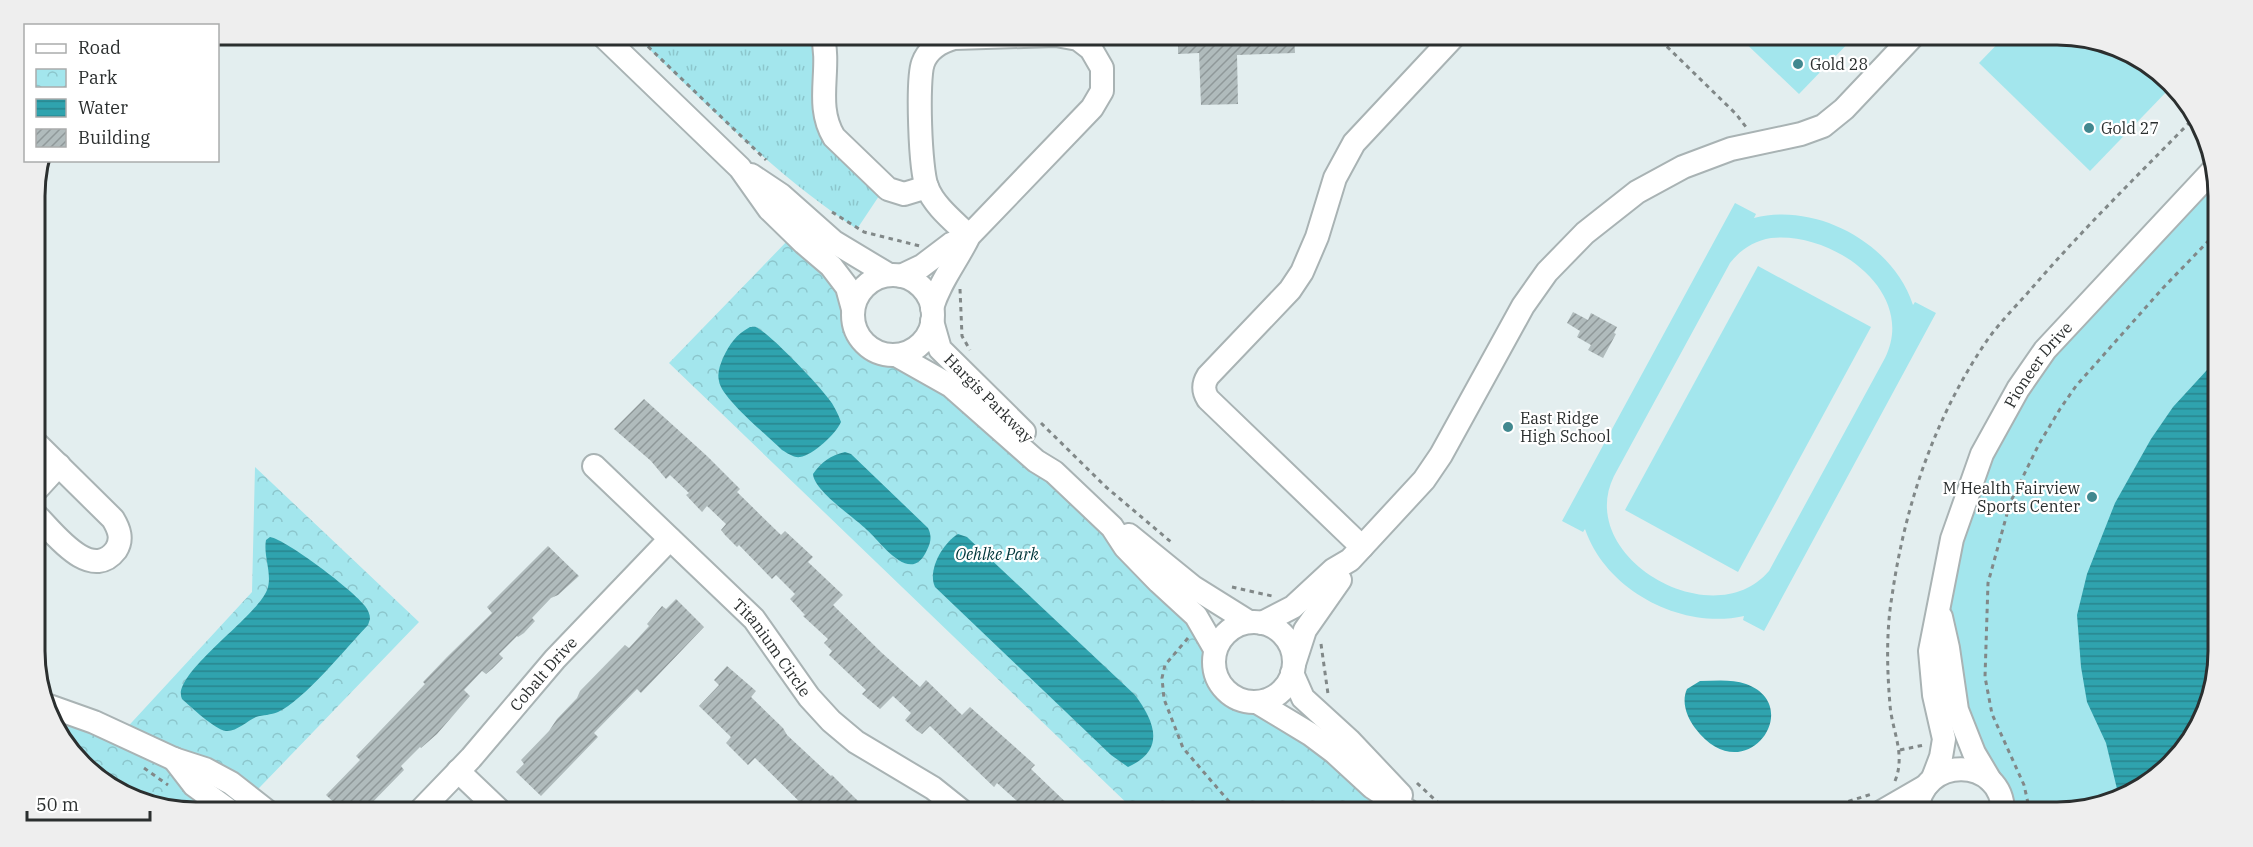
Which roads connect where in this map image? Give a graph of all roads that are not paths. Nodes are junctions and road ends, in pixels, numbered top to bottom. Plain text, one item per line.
1 (612, 45) edge
2 (824, 45) edge
3 (938, 45) edge
4 (1085, 45) edge
5 (1446, 45) edge
6 (1905, 45) edge
7 (740, 168) junction
8 (2207, 177) edge
9 (927, 188) junction
10 (969, 236) junction
11 (895, 276) junction
12 (853, 309) junction
13 (932, 314) junction
14 (896, 355) junction
15 (45, 452) edge
16 (59, 465) junction
17 (594, 465) dead end
18 (1054, 471) junction
19 (45, 480) edge
20 (45, 524) edge
21 (1112, 527) junction
22 (670, 539) junction
23 (1356, 554) junction
24 (1938, 607) junction
25 (1256, 622) junction
26 (1215, 649) junction
27 (1293, 669) junction
28 (1257, 702) junction
29 (57, 709) edge
30 (174, 759) junction
31 (458, 771) junction
32 (1990, 780) junction
33 (1930, 782) junction
34 (217, 802) edge
35 (254, 802) edge
36 (429, 802) edge
37 (491, 802) edge
38 (950, 802) edge
39 (1395, 802) edge
40 (1406, 802) edge
41 (1882, 802) edge
42 (1918, 802) edge
43 (2001, 802) edge

1 - 7 street
2 - 9 street
3 - 9 street
4 - 10 street
5 - 23 street
6 - 23 street
7 - 11 street
7 - 12 street
8 - 24 street, Pioneer Drive
9 - 10 street
10 - 11 street
10 - 13 street
11 - 12 street
11 - 13 street
12 - 14 street
13 - 14 street
13 - 18 street, Hargis Parkway
14 - 18 street, Hargis Parkway
15 - 16 street
16 - 19 street
16 - 20 street
17 - 22 street, Titanium Circle
18 - 21 street, Hargis Parkway
21 - 25 street, Hargis Parkway
21 - 26 street, Hargis Parkway
22 - 31 street, Cobalt Drive
22 - 38 street, Titanium Circle
23 - 25 street
23 - 27 street
24 - 32 street, Pioneer Drive
24 - 33 street, Pioneer Drive
25 - 26 street
25 - 27 street
26 - 28 street
27 - 28 street
27 - 40 street
28 - 39 street
29 - 30 street
30 - 34 street
30 - 35 street
31 - 36 street, Cobalt Drive
31 - 37 street
32 - 33 street
32 - 43 street, Pioneer Drive
33 - 41 street
33 - 42 street, Pioneer Drive

